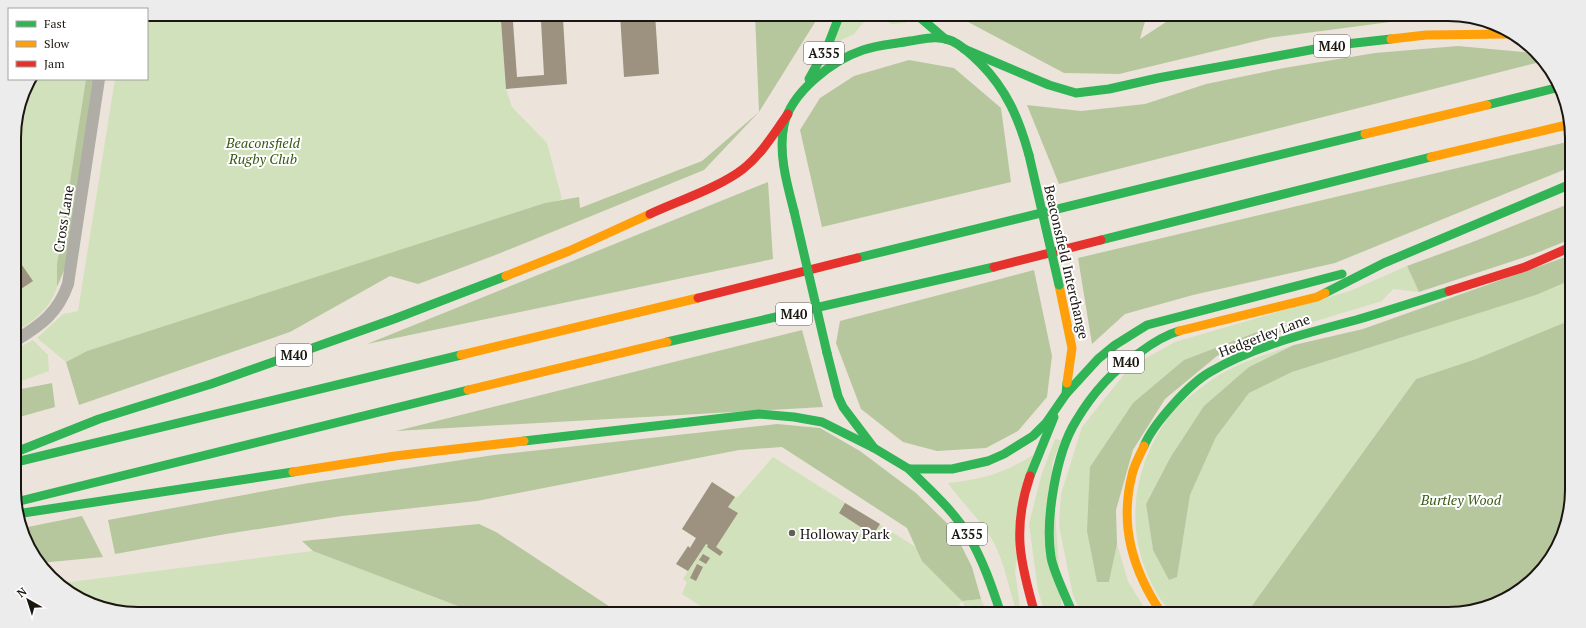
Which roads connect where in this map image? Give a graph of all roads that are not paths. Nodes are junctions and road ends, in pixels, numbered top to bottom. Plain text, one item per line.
1 (837, 21) edge
2 (924, 21) edge
3 (1502, 34) edge
4 (946, 39) junction
5 (964, 48) junction
6 (99, 80) edge
7 (1554, 88) edge
8 (804, 89) junction
9 (788, 114) junction
10 (1564, 126) edge
11 (1565, 187) edge
12 (1565, 250) edge
13 (1384, 263) junction
14 (21, 337) edge
15 (1066, 394) junction
16 (1060, 403) junction
17 (874, 448) junction
18 (21, 450) edge
19 (21, 461) edge
20 (909, 469) junction
21 (22, 501) edge
22 (23, 513) edge
23 (998, 607) edge
24 (1033, 607) edge
25 (1070, 607) edge
26 (1157, 607) edge

1 - 8 main road, A355
2 - 4 main road
3 - 5 main road, M40
4 - 5 main road, Beaconsfield Interchange
4 - 8 main road, Beaconsfield Interchange
5 - 15 main road, Beaconsfield Interchange, bridge
6 - 14 street, Cross Lane
7 - 19 main road
8 - 9 main road, Beaconsfield Interchange
9 - 17 main road, Beaconsfield Interchange, bridge
9 - 18 main road, M40
10 - 21 main road, M40
11 - 13 main road, M40
12 - 26 main road, Hedgerley Lane
13 - 15 main road, M40
13 - 25 main road, M40
15 - 16 main road, Beaconsfield Interchange
16 - 20 main road, Beaconsfield Interchange
16 - 24 main road
17 - 20 main road, Beaconsfield Interchange
17 - 22 main road
20 - 23 main road, A355

